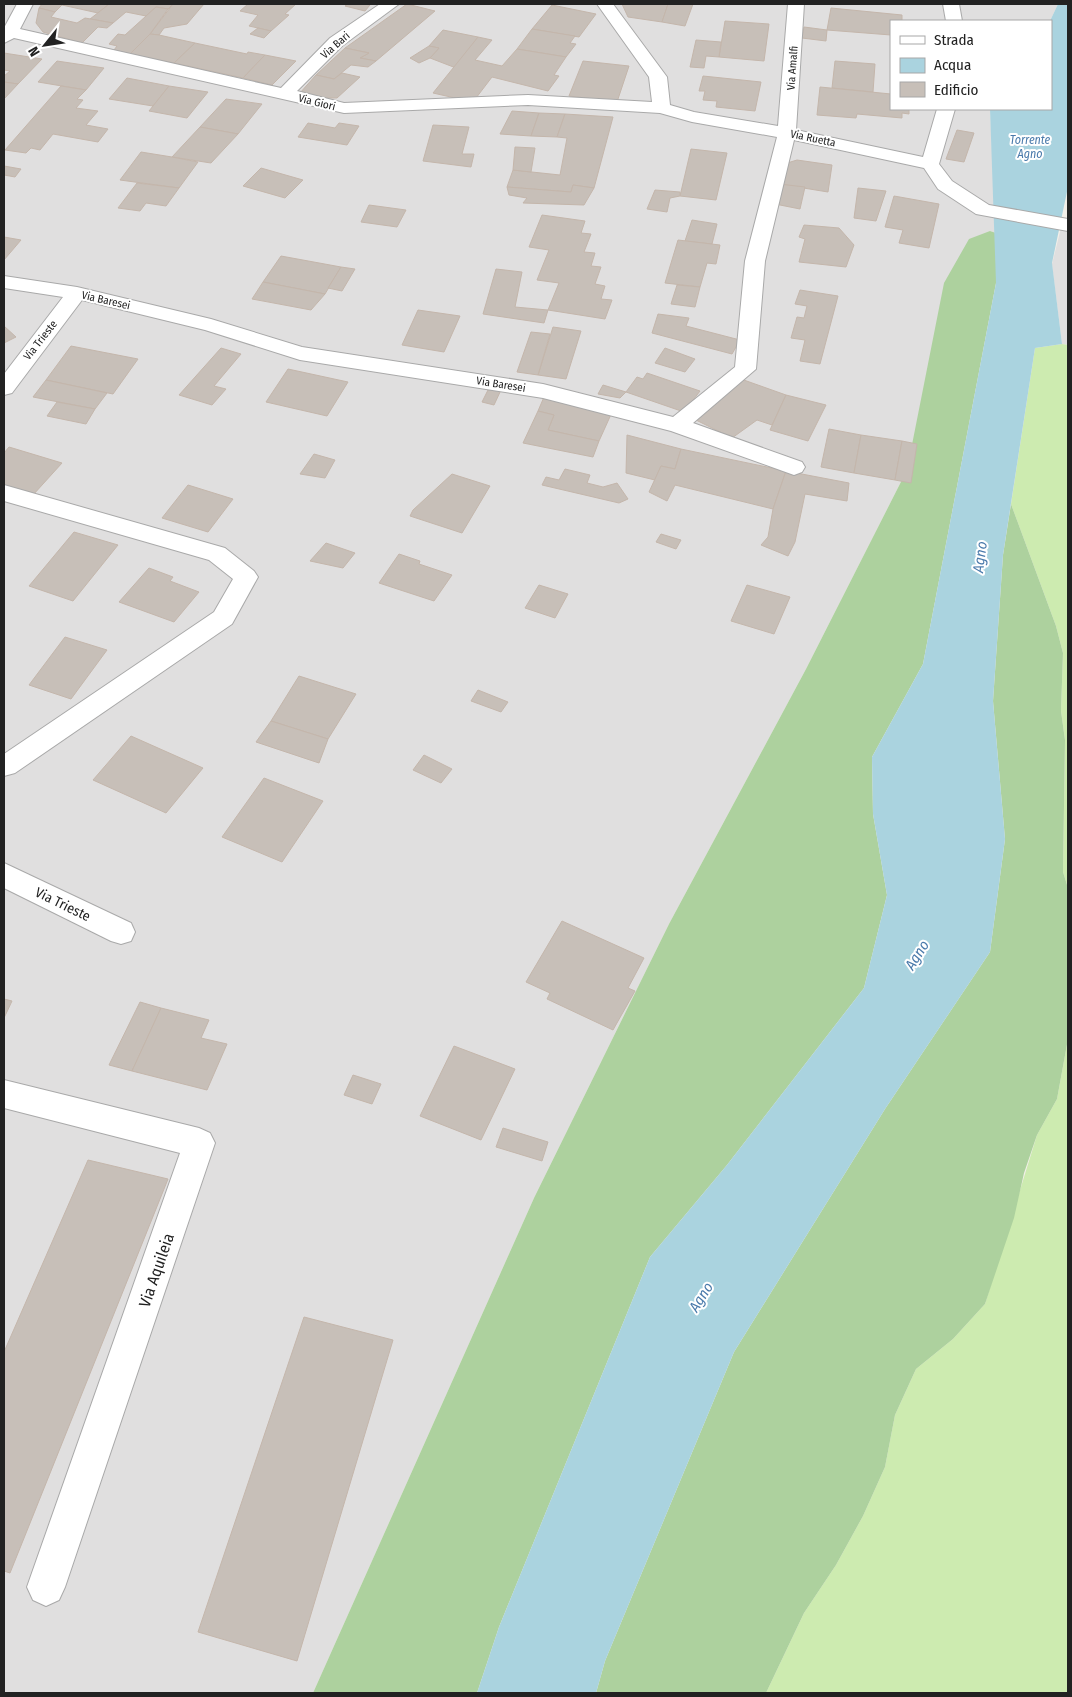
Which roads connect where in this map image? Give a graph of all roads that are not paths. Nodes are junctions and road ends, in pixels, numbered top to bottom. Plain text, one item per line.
1 (25, 4) edge
2 (391, 4) edge
3 (605, 4) edge
4 (796, 4) edge
5 (951, 4) edge
6 (954, 20) edge
7 (7, 35) edge
8 (284, 94) junction
9 (661, 108) junction
10 (946, 110) edge
11 (788, 133) junction
12 (930, 164) junction
13 (1068, 225) edge
14 (4, 282) edge
15 (77, 293) junction
16 (4, 388) edge
17 (677, 425) junction
18 (794, 467) dead end
19 (4, 492) edge
20 (6, 766) dead end
21 (4, 875) edge
22 (121, 932) dead end
23 (4, 1094) edge
24 (46, 1587) dead end

1 - 7 street
2 - 8 street, Via Bari
3 - 9 street
4 - 11 street, Via Amalfi
5 - 6 street
7 - 8 street, Via Giori
8 - 9 street, Via Giori
9 - 11 street, Via Ruetta
10 - 12 street
11 - 12 street, Via Ruetta
11 - 17 street
12 - 13 street
14 - 15 street, Via Baresei
15 - 16 street, Via Trieste
15 - 17 street, Via Baresei
17 - 18 street, Via Baresei
19 - 20 street
21 - 22 street, Via Trieste
23 - 24 street, Via Aquileia

